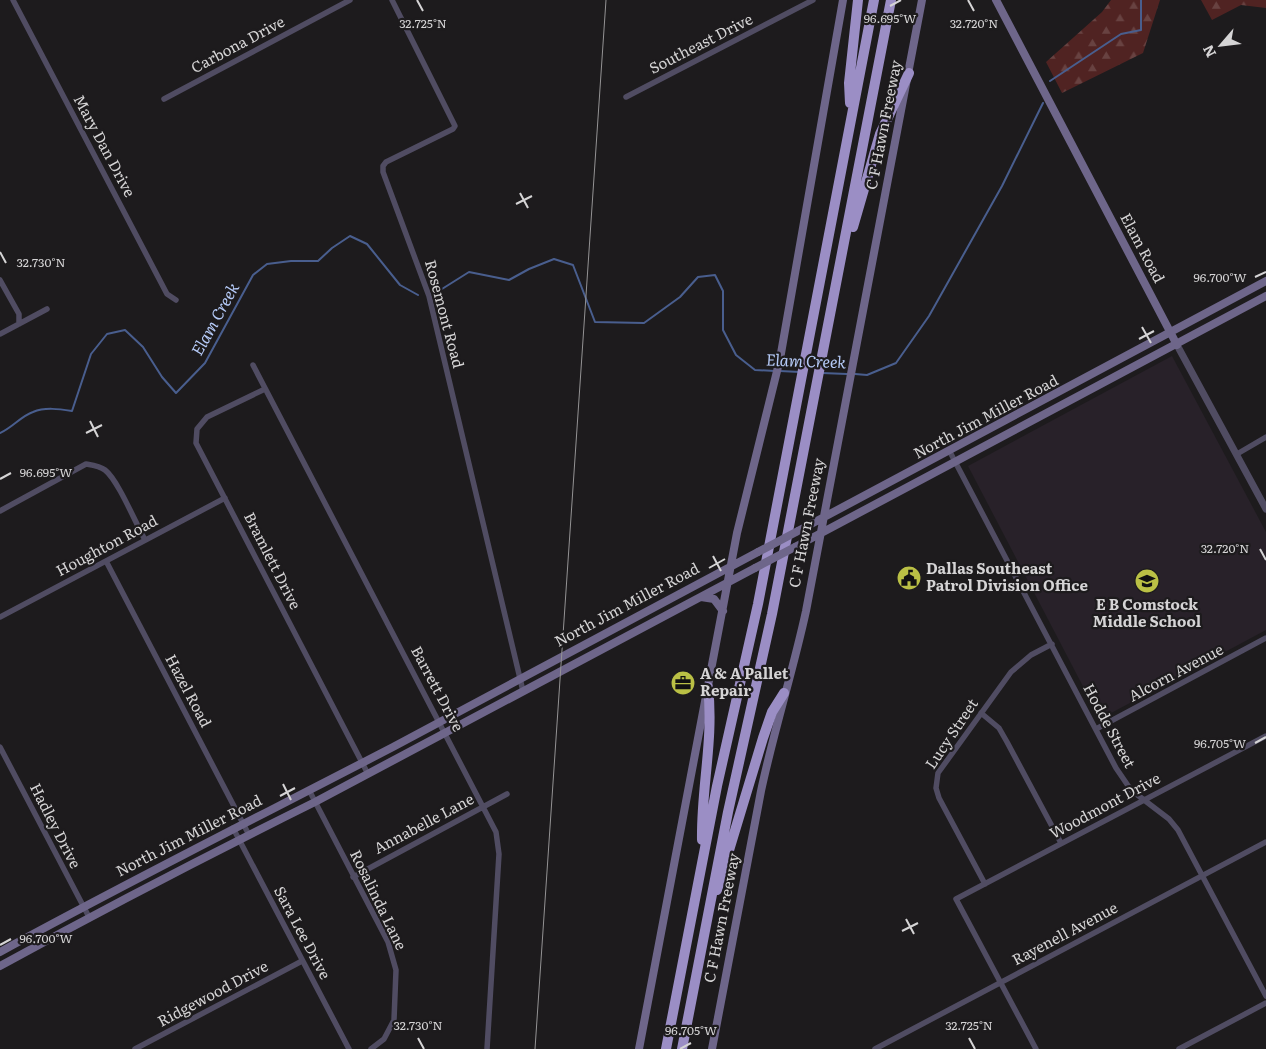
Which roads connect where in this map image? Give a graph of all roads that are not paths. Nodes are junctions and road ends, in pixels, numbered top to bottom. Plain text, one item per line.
1 (13, 0) edge
2 (350, 0) edge
3 (392, 0) edge
4 (813, 0) edge
5 (843, 0) edge
6 (858, 0) edge
7 (874, 0) edge
8 (891, 0) edge
9 (922, 0) edge
10 (996, 0) edge
11 (909, 74) junction
12 (626, 97) dead end
13 (164, 99) dead end
14 (850, 124) junction
15 (844, 249) junction
16 (0, 280) edge
17 (1266, 281) edge
18 (1266, 296) edge
19 (176, 300) dead end
20 (47, 308) dead end
21 (19, 324) junction
22 (1171, 333) junction
23 (0, 334) edge
24 (1177, 345) junction
25 (253, 365) dead end
26 (1072, 386) junction
27 (265, 389) junction
28 (1078, 397) junction
29 (1025, 411) junction
30 (1031, 422) junction
31 (1266, 436) edge
32 (950, 452) junction
33 (1237, 454) junction
34 (956, 462) junction
35 (902, 477) junction
36 (907, 488) junction
37 (225, 498) junction
38 (859, 499) junction
39 (1266, 509) edge
40 (866, 510) junction
41 (0, 511) edge
42 (824, 518) junction
43 (819, 535) junction
44 (145, 540) junction
45 (106, 561) junction
46 (731, 567) junction
47 (728, 582) junction
48 (692, 600) junction
49 (723, 611) junction
50 (0, 617) edge
51 (1266, 638) edge
52 (1052, 644) junction
53 (520, 679) junction
54 (708, 687) junction
55 (523, 690) junction
56 (784, 693) junction
57 (981, 713) junction
58 (440, 722) junction
59 (1096, 729) junction
60 (446, 733) junction
61 (1266, 736) edge
62 (0, 746) edge
63 (362, 763) junction
64 (368, 774) junction
65 (309, 790) junction
66 (507, 794) dead end
67 (1142, 801) junction
68 (314, 802) junction
69 (483, 806) junction
70 (243, 823) junction
71 (233, 828) junction
72 (248, 833) junction
73 (238, 838) junction
74 (1266, 842) edge
75 (1060, 843) junction
76 (702, 860) junction
77 (353, 876) junction
78 (1202, 876) junction
79 (985, 884) junction
80 (711, 902) junction
81 (83, 907) junction
82 (89, 917) junction
83 (0, 952) edge
84 (302, 961) junction
85 (0, 966) edge
86 (1001, 982) junction
87 (1266, 996) edge
88 (1266, 1003) edge
89 (135, 1049) edge
90 (349, 1049) edge
91 (371, 1049) edge
92 (487, 1049) edge
93 (639, 1049) edge
94 (666, 1049) edge
95 (682, 1049) edge
96 (712, 1049) edge
97 (875, 1049) edge
98 (1036, 1049) edge
99 (1179, 1049) edge

1 - 19 street, Mary Dan Drive
2 - 13 street, Carbona Drive
3 - 53 street, Rosemont Road
4 - 12 street, Southeast Drive
5 - 46 main road
6 - 14 highway
7 - 14 highway, C F Hawn Freeway
8 - 15 highway, C F Hawn Freeway
9 - 11 main road, C F Hawn Freeway
10 - 22 main road, Elam Road
11 - 15 highway
11 - 42 main road, C F Hawn Freeway
14 - 76 highway, C F Hawn Freeway
15 - 80 highway, C F Hawn Freeway
16 - 21 street
17 - 22 main road, North Jim Miller Road
18 - 24 main road, North Jim Miller Road
20 - 21 street
21 - 23 street
22 - 24 main road, Elam Road
22 - 26 main road, North Jim Miller Road
24 - 28 main road, North Jim Miller Road
24 - 33 street, Elam Road
25 - 27 street, Barrett Drive
26 - 28 main road
26 - 29 main road, North Jim Miller Road
27 - 37 street, Bramlett Drive
27 - 58 street, Barrett Drive
28 - 30 main road, North Jim Miller Road
29 - 30 main road
29 - 32 main road, North Jim Miller Road
30 - 34 main road, North Jim Miller Road
31 - 33 street
32 - 34 street, Hodde Street
32 - 35 main road, North Jim Miller Road
33 - 39 street, Elam Road
34 - 36 main road, North Jim Miller Road
34 - 52 street, Hodde Street
35 - 36 main road
35 - 38 main road, North Jim Miller Road
36 - 40 main road, North Jim Miller Road
37 - 44 street, Houghton Road
37 - 63 street, Bramlett Drive
38 - 40 main road
38 - 42 main road, North Jim Miller Road
40 - 43 main road, North Jim Miller Road
41 - 44 street
42 - 43 main road, C F Hawn Freeway
42 - 46 main road, North Jim Miller Road, bridge
43 - 47 main road, North Jim Miller Road, bridge
43 - 56 main road, C F Hawn Freeway
44 - 45 street, Houghton Road
45 - 50 street, Houghton Road
45 - 70 street, Hazel Road
46 - 47 main road
46 - 53 main road, North Jim Miller Road
47 - 48 main road, North Jim Miller Road
47 - 49 main road
48 - 49 main road
48 - 55 main road, North Jim Miller Road
49 - 54 main road
51 - 59 street, Alcorn Avenue
52 - 57 street, Lucy Street
52 - 59 street, Hodde Street
53 - 55 street, Rosemont Road
53 - 58 main road, North Jim Miller Road
54 - 76 highway
54 - 93 main road
55 - 60 main road, North Jim Miller Road
56 - 80 highway
56 - 96 main road, C F Hawn Freeway
57 - 75 street
57 - 79 street, Lucy Street
58 - 60 street, Barrett Drive
58 - 63 main road, North Jim Miller Road
59 - 67 street, Hodde Street
60 - 64 main road, North Jim Miller Road
60 - 69 street, Barrett Drive
61 - 67 street, Woodmont Drive
62 - 81 street, Hadley Drive
63 - 64 street, Bramlett Drive
63 - 65 main road, North Jim Miller Road
64 - 68 main road, North Jim Miller Road
65 - 68 street, Rosalinda Lane
65 - 70 main road, North Jim Miller Road
66 - 69 street, Annabelle Lane
67 - 75 street, Woodmont Drive
67 - 78 street, Hodde Street
68 - 72 main road, North Jim Miller Road
68 - 77 street, Rosalinda Lane
69 - 77 street, Annabelle Lane
69 - 92 street, Barrett Drive
70 - 71 main road, North Jim Miller Road
70 - 72 street, Hazel Road
71 - 73 street, Sara Lee Drive
71 - 81 main road, North Jim Miller Road
72 - 73 main road, North Jim Miller Road
73 - 82 main road, North Jim Miller Road
73 - 84 street, Sara Lee Drive
74 - 78 street, Rayenell Avenue
75 - 79 street, Woodmont Drive
76 - 94 highway, C F Hawn Freeway
77 - 91 street, Rosalinda Lane
78 - 86 street, Rayenell Avenue
78 - 87 street, Hodde Street
79 - 86 street, Woodmont Drive
80 - 95 highway, C F Hawn Freeway
81 - 82 street, Hadley Drive
81 - 83 main road, North Jim Miller Road
82 - 85 main road, North Jim Miller Road
84 - 89 street, Ridgewood Drive
84 - 90 street, Sara Lee Drive
86 - 97 street, Rayenell Avenue
86 - 98 street
88 - 99 street

